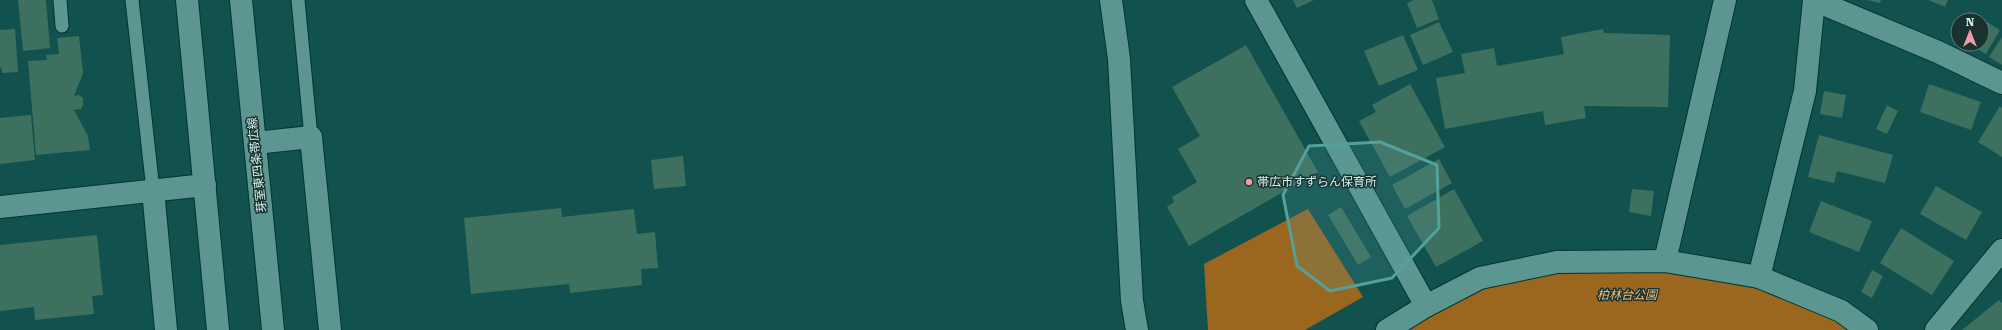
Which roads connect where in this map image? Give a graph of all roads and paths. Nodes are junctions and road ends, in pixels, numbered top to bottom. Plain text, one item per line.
1 (60, 0) edge
2 (132, 0) edge
3 (187, 0) edge
4 (241, 0) edge
5 (298, 0) edge
6 (1111, 0) edge
7 (1256, 0) edge
8 (1725, 0) edge
9 (1814, 0) edge
10 (62, 26) dead end
11 (2002, 83) edge
12 (311, 137) junction
13 (255, 143) junction
14 (205, 185) junction
15 (153, 190) junction
16 (0, 207) edge
17 (2002, 250) edge
18 (1665, 261) junction
19 (1759, 277) junction
20 (1426, 306) junction
21 (166, 330) edge
22 (218, 330) edge
23 (273, 330) edge
24 (330, 330) edge
25 (1136, 330) edge
26 (1387, 330) edge
27 (1867, 330) edge
28 (1936, 330) edge

1 - 10 lane
2 - 15 lane
3 - 14 street
4 - 13 street, 芽室東四条帯広線
5 - 12 lane
6 - 25 street
7 - 20 street
8 - 18 street
9 - 11 street
9 - 19 street
12 - 13 street
12 - 24 street
13 - 23 street, 芽室東四条帯広線
14 - 15 street
14 - 22 street
15 - 16 street
15 - 21 street
17 - 28 street
18 - 19 street
18 - 20 street
19 - 27 street
20 - 26 street

